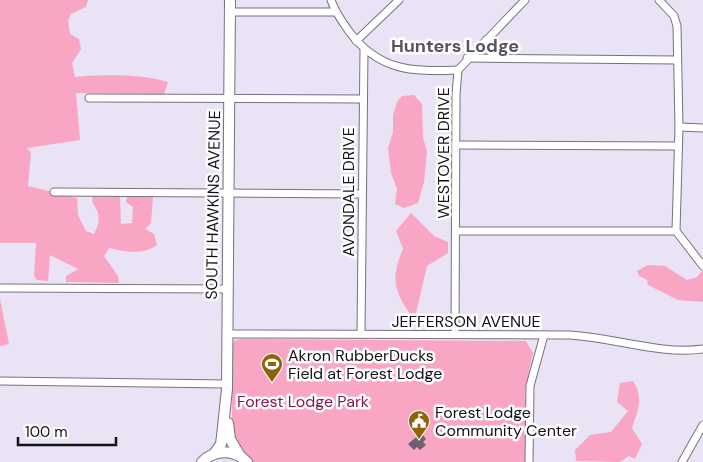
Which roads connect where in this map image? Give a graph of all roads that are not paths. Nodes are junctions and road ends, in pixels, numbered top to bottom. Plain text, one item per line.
1 (230, 0) edge
2 (332, 0) edge
3 (399, 0) edge
4 (525, 0) edge
5 (659, 0) edge
6 (230, 12) junction
7 (335, 12) junction
8 (486, 40) junction
9 (356, 41) junction
10 (364, 50) junction
11 (467, 58) junction
12 (500, 59) junction
13 (677, 60) junction
14 (458, 70) junction
15 (90, 98) dead end
16 (229, 98) junction
17 (362, 99) junction
18 (679, 127) junction
19 (703, 128) edge
20 (456, 145) junction
21 (677, 146) junction
22 (54, 192) dead end
23 (229, 193) junction
24 (362, 194) junction
25 (456, 231) junction
26 (676, 231) junction
27 (703, 266) edge
28 (0, 288) edge
29 (227, 289) junction
30 (227, 334) junction
31 (361, 334) junction
32 (455, 334) junction
33 (544, 335) junction
34 (703, 349) edge
35 (0, 381) edge
36 (227, 384) junction
37 (226, 411) junction
38 (703, 425) edge
39 (214, 454) junction
40 (244, 459) edge
41 (202, 462) edge
42 (529, 462) edge
43 (682, 462) edge

1 - 6 main road, SOUTH HAWKINS AVENUE
2 - 7 street
3 - 9 street
4 - 8 street, WESTOVER DRIVE
5 - 13 street
6 - 7 street
6 - 16 main road, SOUTH HAWKINS AVENUE
7 - 9 street
8 - 11 street, WESTOVER DRIVE
8 - 12 street
9 - 10 street
10 - 14 street
10 - 17 street, AVONDALE DRIVE
11 - 12 street
11 - 14 street, WESTOVER DRIVE
12 - 13 street
13 - 18 street
14 - 20 street, WESTOVER DRIVE
15 - 16 street
16 - 17 street
16 - 23 main road, SOUTH HAWKINS AVENUE
17 - 24 street, AVONDALE DRIVE
18 - 19 street
18 - 21 street
20 - 21 street
20 - 25 street, WESTOVER DRIVE
21 - 26 street
22 - 23 street
23 - 24 street
23 - 29 main road, SOUTH HAWKINS AVENUE
24 - 31 street, AVONDALE DRIVE
25 - 26 street
25 - 32 street, WESTOVER DRIVE
26 - 27 street
28 - 29 street
29 - 30 main road, SOUTH HAWKINS AVENUE
30 - 31 street, JEFFERSON AVENUE
30 - 36 main road, SOUTH HAWKINS AVENUE
31 - 32 street, JEFFERSON AVENUE
32 - 33 street, JEFFERSON AVENUE
33 - 34 street, JEFFERSON AVENUE
33 - 42 street
35 - 36 street
36 - 37 main road, SOUTH HAWKINS AVENUE
37 - 39 main road, SOUTH HAWKINS AVENUE
37 - 40 main road, SOUTH HAWKINS AVENUE
38 - 43 street
39 - 40 main road
39 - 41 main road

